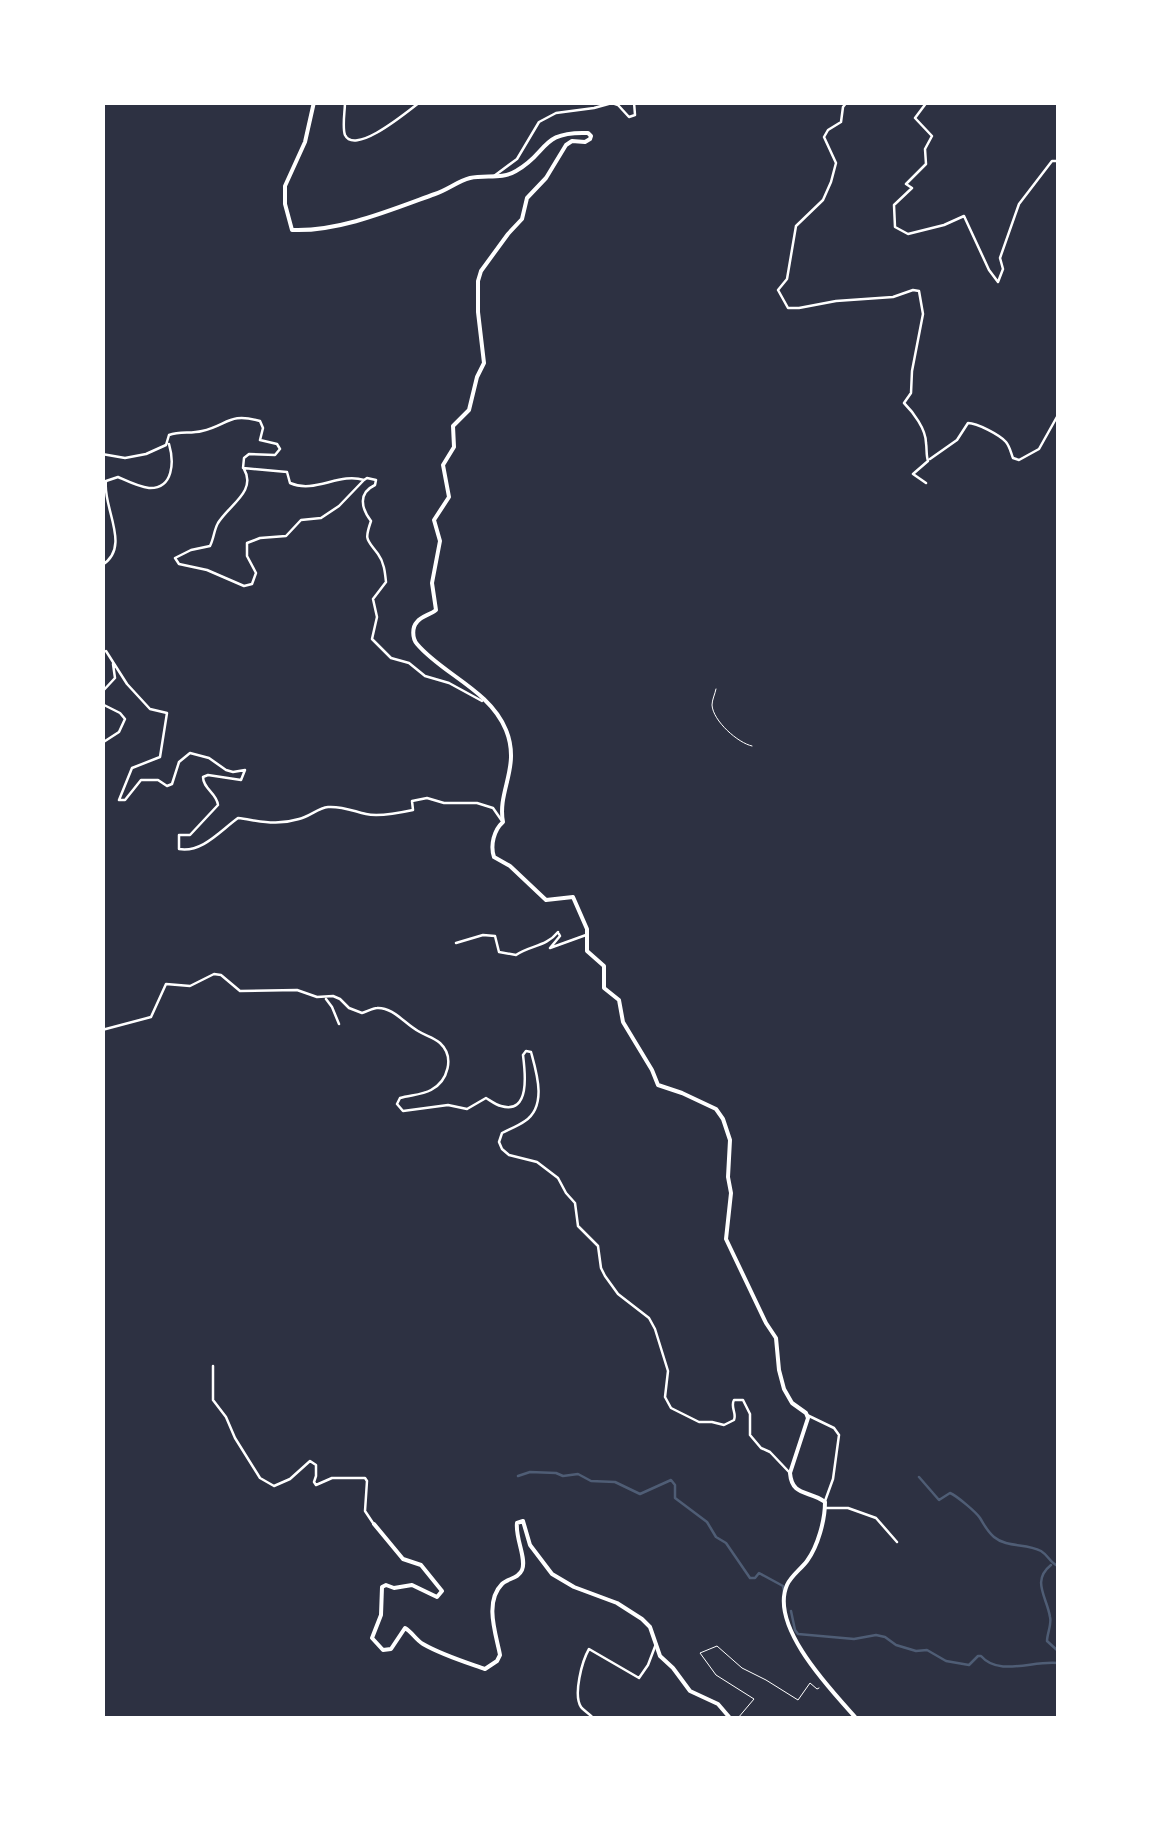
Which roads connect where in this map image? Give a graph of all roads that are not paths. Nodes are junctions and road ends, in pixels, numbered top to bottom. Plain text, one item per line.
1 (314, 102) edge
2 (346, 102) edge
3 (420, 102) edge
4 (634, 102) edge
5 (847, 102) edge
6 (927, 102) edge
7 (1058, 161) edge
8 (493, 177) junction
9 (1058, 415) edge
10 (168, 442) junction
11 (102, 454) edge
12 (928, 462) junction
13 (243, 468) junction
14 (364, 480) junction
15 (926, 483) dead end
16 (102, 565) edge
17 (106, 650) dead end
18 (113, 662) junction
19 (102, 692) edge
20 (484, 701) junction
21 (102, 704) edge
22 (102, 743) edge
23 (503, 822) junction
24 (587, 934) junction
25 (456, 943) dead end
26 (325, 998) junction
27 (339, 1024) dead end
28 (102, 1030) edge
29 (212, 1366) dead end
30 (807, 1415) junction
31 (790, 1473) junction
32 (825, 1505) junction
33 (374, 1524) joint
34 (897, 1542) dead end
35 (656, 1644) junction
36 (593, 1718) edge
37 (730, 1718) edge
38 (856, 1718) edge

1 - 8 main road
2 - 3 street
4 - 8 street
5 - 12 street
6 - 7 street
8 - 20 main road
9 - 12 street
10 - 11 street
10 - 13 street
10 - 16 street
12 - 15 street
13 - 14 street
13 - 14 street
14 - 20 street
17 - 18 street
18 - 19 street
18 - 23 street
20 - 23 main road
21 - 22 street
23 - 24 main road
24 - 25 street
24 - 30 main road
26 - 27 street
26 - 28 street
26 - 31 street
29 - 33 street
30 - 31 main road
30 - 32 street
31 - 32 main road
32 - 34 street
32 - 38 main road
33 - 35 main road
35 - 36 street
35 - 37 main road

